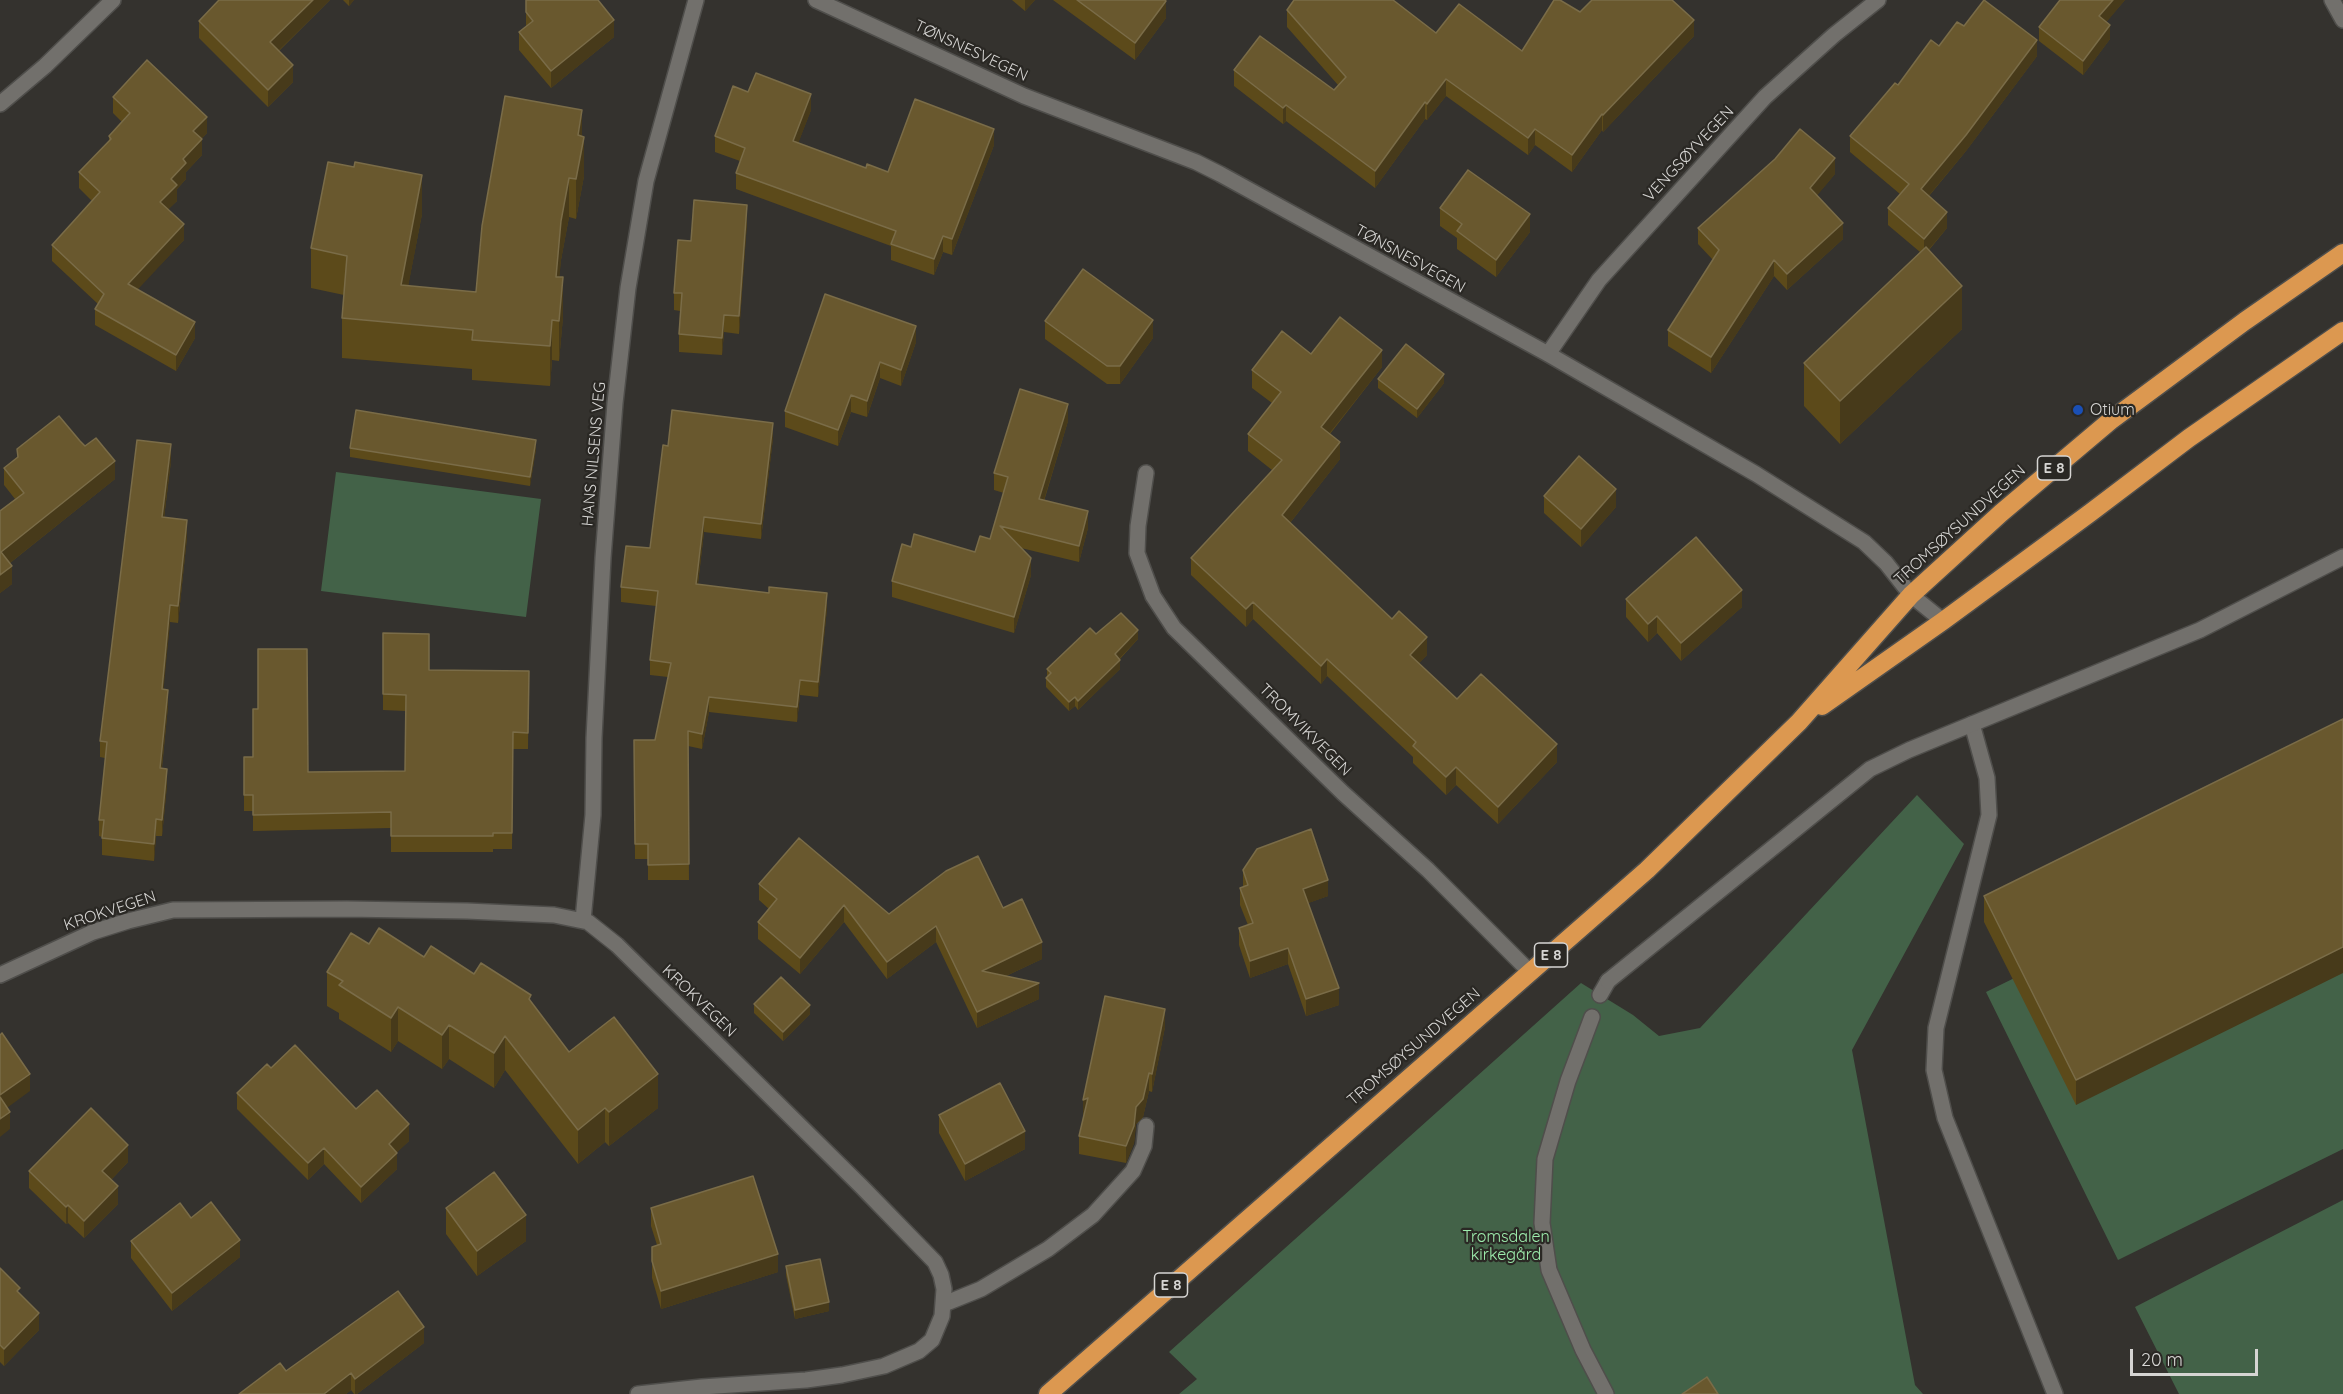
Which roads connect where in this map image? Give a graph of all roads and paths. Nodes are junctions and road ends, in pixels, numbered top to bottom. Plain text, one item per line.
1 (113, 0) edge
2 (696, 0) edge
3 (816, 0) edge
4 (1878, 0) edge
5 (2332, 0) edge
6 (2343, 20) edge
7 (0, 104) edge
8 (2343, 253) edge
9 (2343, 331) edge
10 (1548, 354) junction
11 (1146, 473) dead end
12 (2343, 557) edge
13 (1911, 595) junction
14 (1943, 621) junction
15 (1799, 722) junction
16 (1972, 724) junction
17 (583, 920) junction
18 (1530, 972) junction
19 (0, 975) edge
20 (1600, 995) dead end
21 (1592, 1017) dead end
22 (1146, 1126) dead end
23 (944, 1304) junction
24 (638, 1394) edge
25 (1048, 1394) edge
26 (1606, 1394) edge
27 (2055, 1394) edge

1 - 7 street
2 - 17 street, HANS NILSENS VEG
3 - 10 street, TØNSNESVEGEN
4 - 10 street, VENGSØYVEGEN
5 - 6 street
8 - 13 highway, TROMSØYSUNDVEGEN / E 8
9 - 14 highway, TROMSØYSUNDVEGEN / E 8
10 - 13 street, TØNSNESVEGEN
11 - 18 street, TROMVIKVEGEN
12 - 16 street
13 - 14 street, TØNSNESVEGEN
13 - 15 highway, TROMSØYSUNDVEGEN / E 8
14 - 15 highway, TROMSØYSUNDVEGEN / E 8
15 - 18 highway, TROMSØYSUNDVEGEN / E 8
16 - 20 street
16 - 27 street
17 - 19 street, KROKVEGEN
17 - 23 street, KROKVEGEN
18 - 25 highway, TROMSØYSUNDVEGEN / E 8
21 - 26 street
22 - 23 street
23 - 24 street, KROKVEGEN

